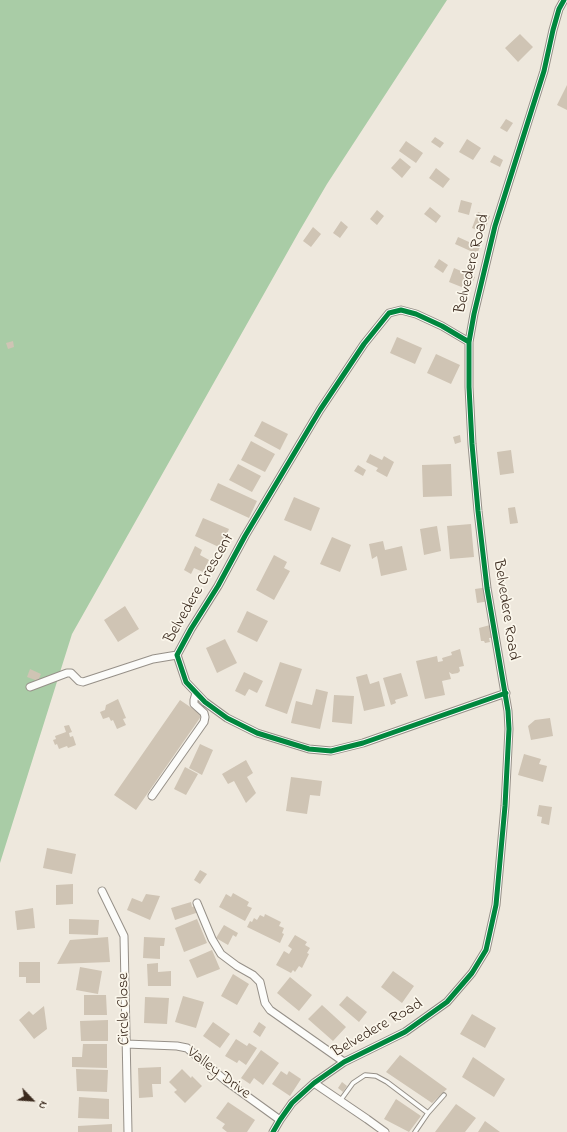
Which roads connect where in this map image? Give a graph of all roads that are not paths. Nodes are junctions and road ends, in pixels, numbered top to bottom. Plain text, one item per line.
1 (564, 0) edge
2 (469, 342) junction
3 (177, 655) junction
4 (30, 687) dead end
5 (196, 693) junction
6 (506, 693) junction
7 (152, 796) dead end
8 (102, 890) dead end
9 (198, 903) dead end
10 (126, 1044) junction
11 (344, 1062) junction
12 (314, 1083) junction
13 (444, 1095) dead end
14 (340, 1101) junction
15 (428, 1113) junction
16 (280, 1120) junction
17 (128, 1132) edge
18 (273, 1132) edge
19 (385, 1132) edge
20 (415, 1132) edge

1 - 2 street, Belvedere Road
2 - 3 street, Belvedere Crescent
2 - 6 street, Belvedere Road
3 - 4 street
3 - 5 street, Belvedere Crescent
5 - 6 street, Belvedere Crescent
5 - 7 street
6 - 11 street, Belvedere Road
8 - 10 street, Circle Close
9 - 11 street
10 - 16 street, Valley Drive
10 - 17 street, Circle Close
11 - 12 street, Belvedere Road
12 - 14 street
12 - 16 street, Belvedere Road
13 - 15 lane
14 - 15 lane
14 - 19 street
15 - 20 lane
16 - 18 street, Belvedere Road

